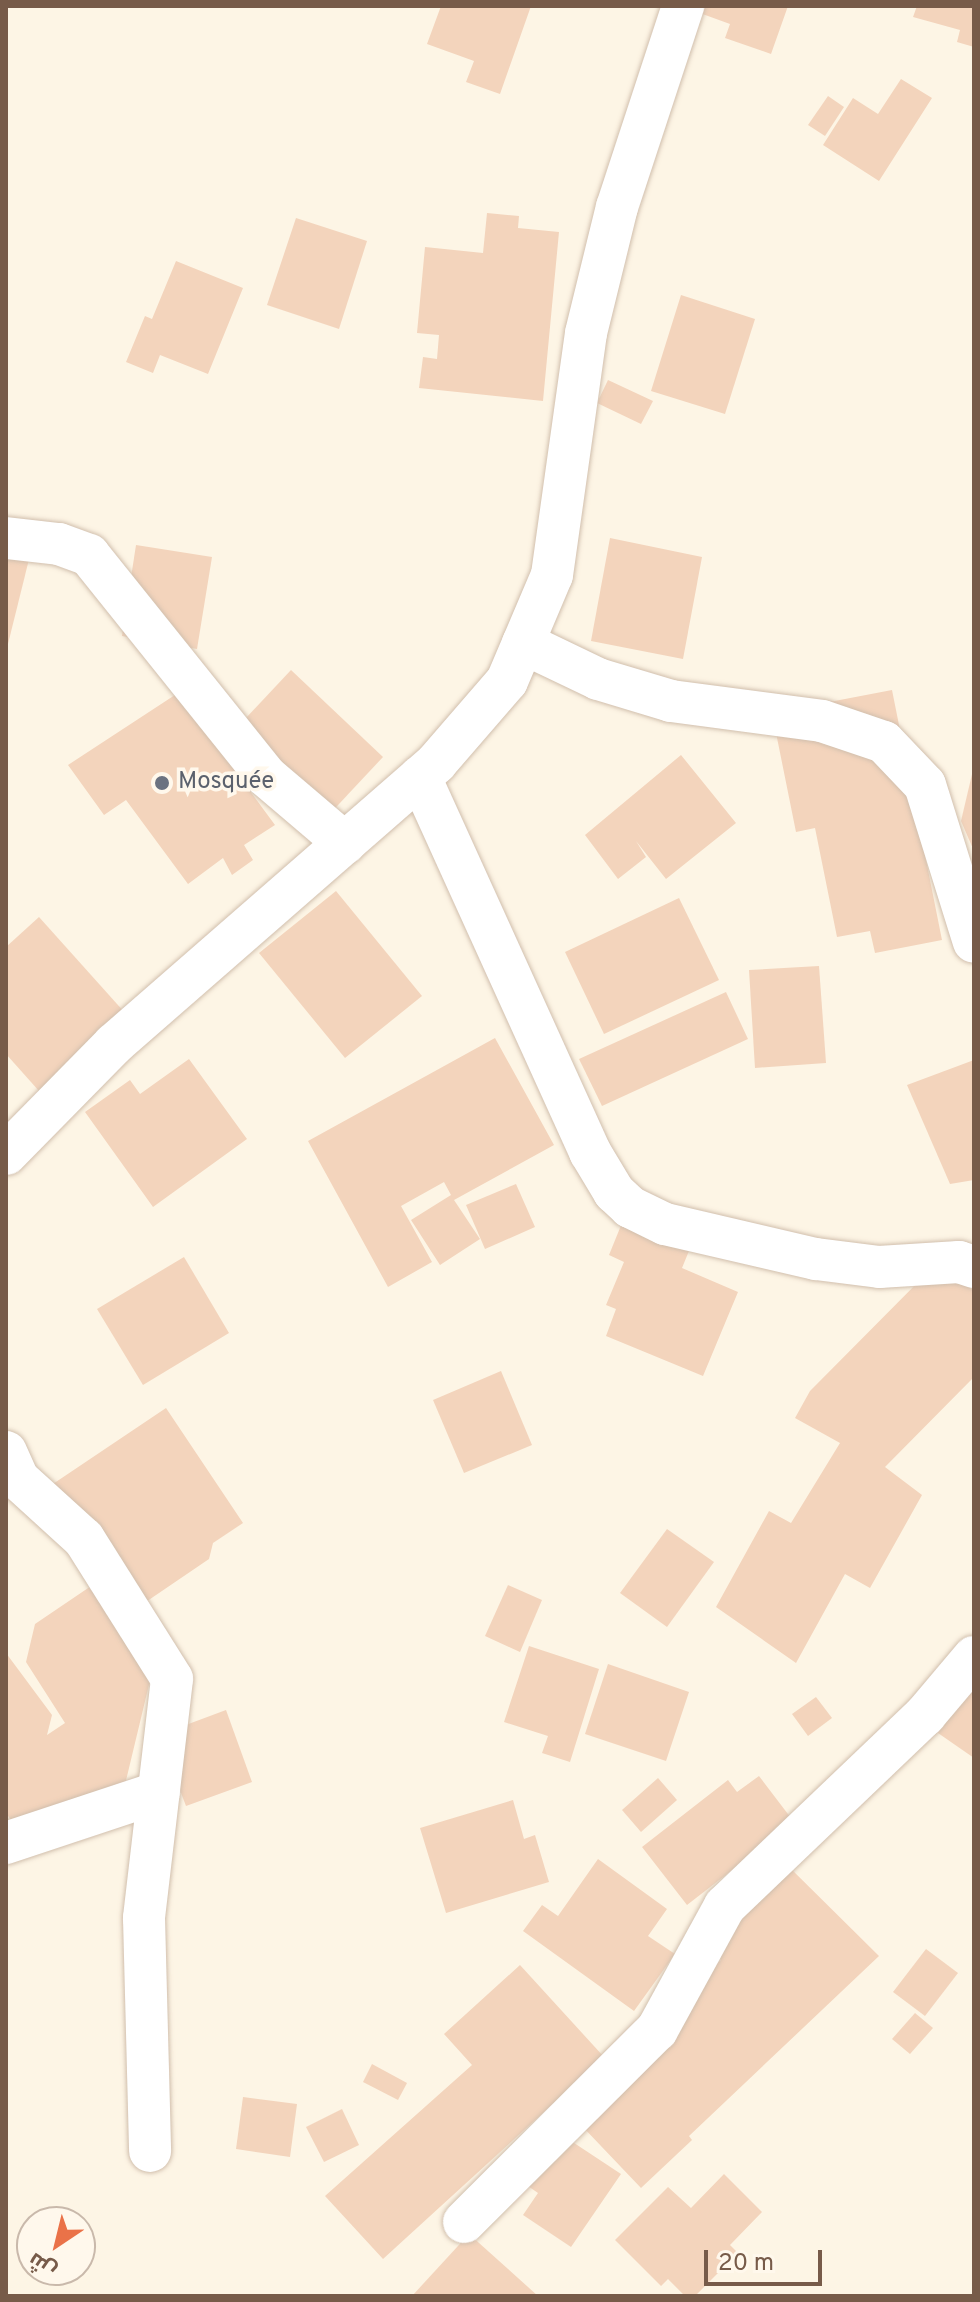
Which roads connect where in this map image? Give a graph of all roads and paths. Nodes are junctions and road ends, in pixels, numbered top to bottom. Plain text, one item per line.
1 (683, 6) edge
2 (6, 538) edge
3 (523, 643) junction
4 (420, 777) junction
5 (345, 843) junction
6 (974, 942) edge
7 (6, 1154) edge
8 (974, 1267) edge
9 (6, 1452) edge
10 (974, 1657) edge
11 (159, 1792) junction
12 (6, 1843) edge
13 (150, 2151) dead end
14 (464, 2222) dead end

1 - 3 street
2 - 5 street
3 - 4 street
3 - 6 street
4 - 5 street
4 - 8 street
5 - 7 street
9 - 11 street
10 - 14 street
11 - 12 street
11 - 13 street

